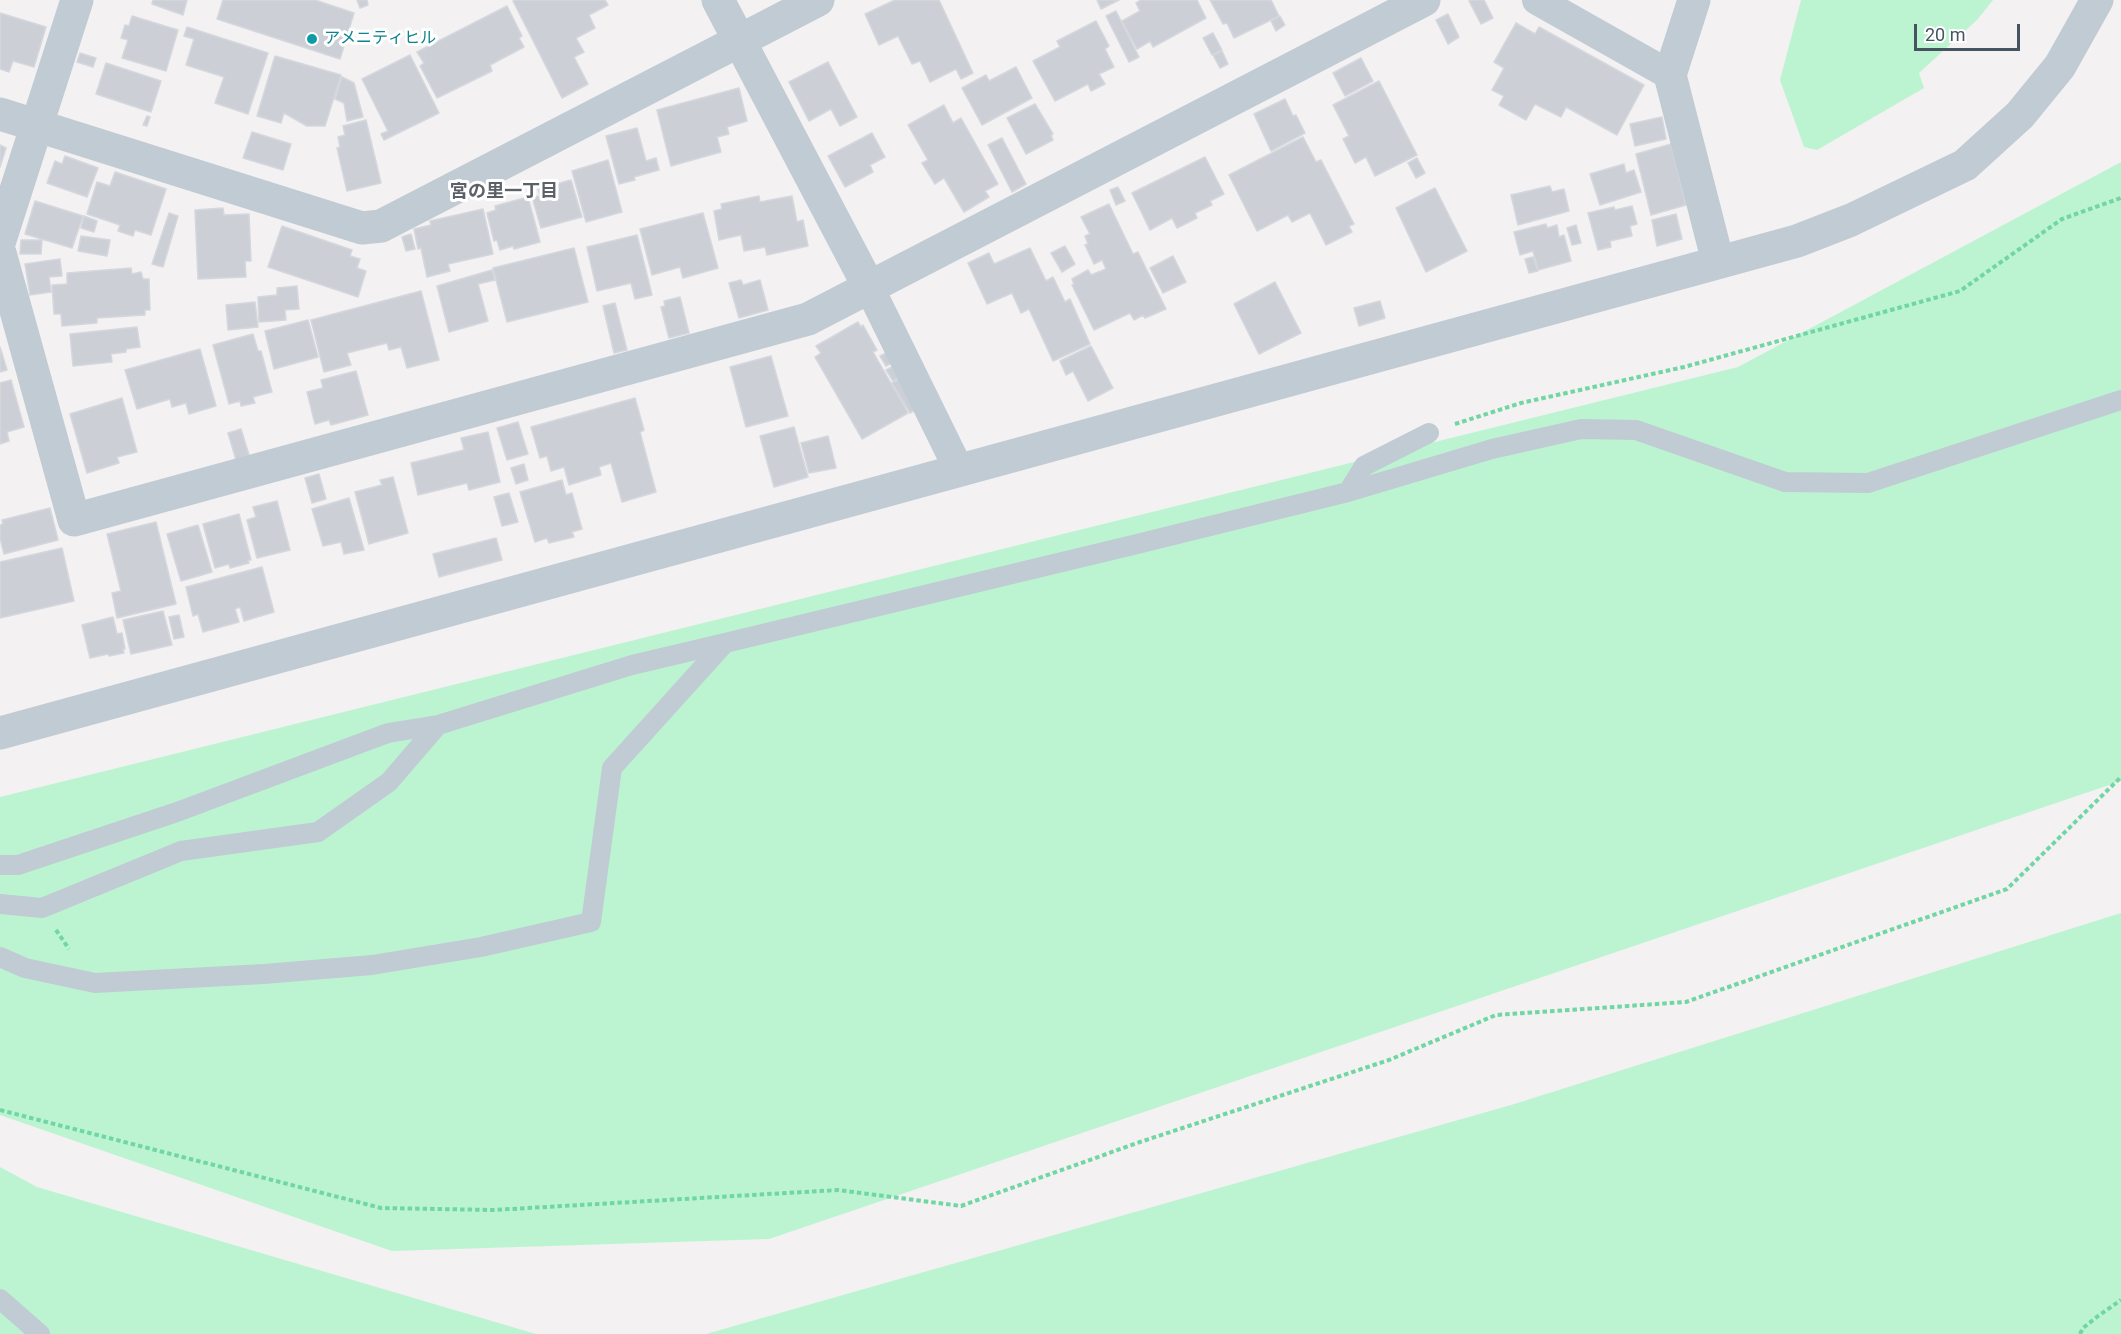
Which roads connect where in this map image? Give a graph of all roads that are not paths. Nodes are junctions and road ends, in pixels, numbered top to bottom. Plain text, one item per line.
1 (77, 0) edge
2 (718, 0) edge
3 (818, 0) edge
4 (1424, 0) edge
5 (1537, 0) edge
6 (1694, 0) edge
7 (2097, 0) edge
8 (739, 42) junction
9 (1670, 75) junction
10 (0, 114) edge
11 (37, 125) junction
12 (0, 240) edge
13 (0, 253) edge
14 (1718, 262) junction
15 (869, 287) junction
16 (2121, 400) edge
17 (1429, 433) road end
18 (959, 470) junction
19 (1348, 492) junction
20 (725, 644) junction
21 (438, 725) junction
22 (0, 733) edge
23 (0, 865) edge
24 (0, 904) edge
25 (0, 957) edge
26 (0, 1299) edge
27 (40, 1334) edge

1 - 11 street
2 - 8 street
3 - 8 street
4 - 15 street
5 - 9 street
6 - 9 street
7 - 14 street
8 - 11 street
8 - 15 street
9 - 14 street
10 - 11 street
11 - 12 street
13 - 15 street
14 - 18 street
15 - 18 street
16 - 19 lane
17 - 19 lane
18 - 22 street
19 - 20 lane
20 - 21 lane
20 - 25 lane
21 - 23 lane
21 - 24 lane
26 - 27 lane

